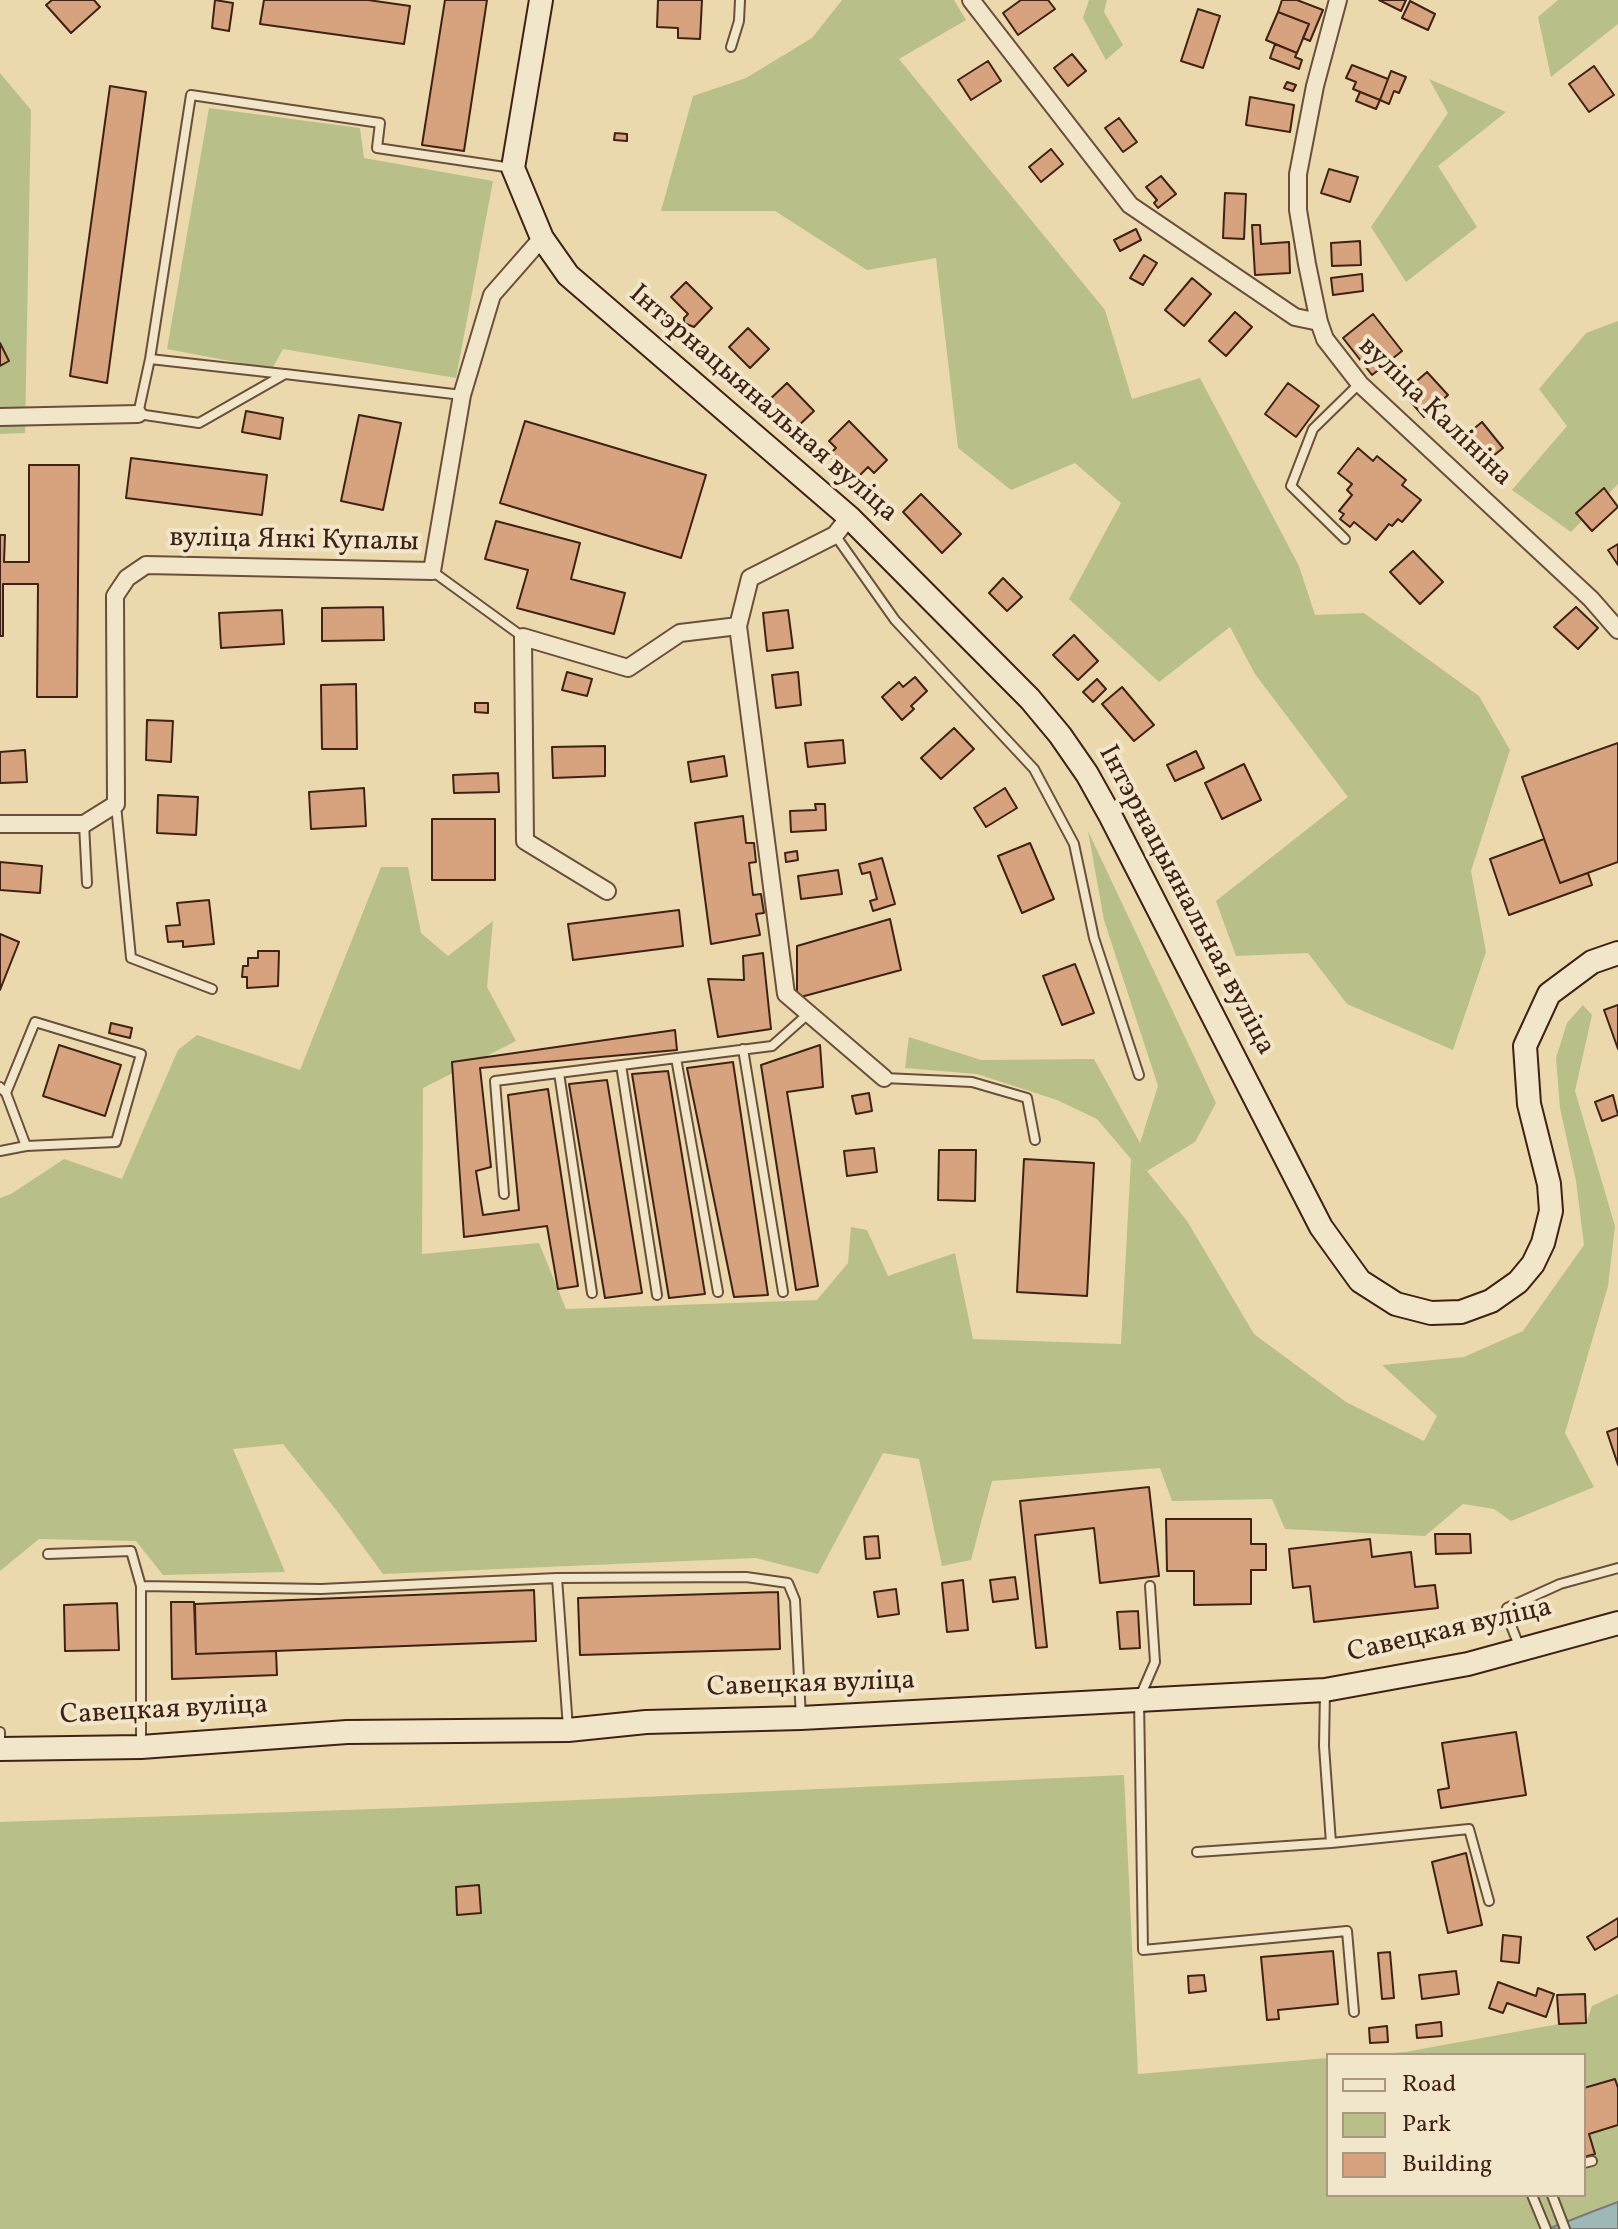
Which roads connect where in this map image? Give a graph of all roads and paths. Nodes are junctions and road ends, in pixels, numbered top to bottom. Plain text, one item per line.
1 (541, 0) edge
2 (740, 0) edge
3 (971, 0) edge
4 (1338, 0) edge
5 (731, 47) dead end
6 (513, 168) junction
7 (542, 238) junction
8 (1319, 322) junction
9 (150, 359) junction
10 (285, 374) junction
11 (1360, 384) junction
12 (462, 395) junction
13 (138, 414) junction
14 (0, 417) edge
15 (849, 517) junction
16 (835, 535) junction
17 (1345, 539) dead end
18 (432, 571) junction
19 (738, 626) junction
20 (1618, 630) edge
21 (523, 637) junction
22 (116, 804) junction
23 (0, 824) edge
24 (84, 824) junction
25 (87, 883) dead end
26 (607, 891) dead end
27 (1618, 953) edge
28 (212, 989) dead end
29 (809, 1014) junction
30 (743, 1049) junction
31 (676, 1058) junction
32 (621, 1065) junction
33 (559, 1073) junction
34 (1139, 1075) dead end
35 (884, 1078) joint
36 (3, 1090) edge
37 (1035, 1140) dead end
38 (26, 1146) junction
39 (0, 1151) edge
40 (504, 1194) dead end
41 (718, 1292) dead end
42 (783, 1292) dead end
43 (592, 1293) dead end
44 (657, 1295) dead end
45 (48, 1554) dead end
46 (1618, 1568) edge
47 (557, 1578) junction
48 (141, 1586) junction
49 (1150, 1586) dead end
50 (1618, 1623) edge
51 (1520, 1649) junction
52 (1325, 1690) junction
53 (1139, 1699) junction
54 (801, 1718) junction
55 (568, 1730) junction
56 (0, 1732) edge
57 (141, 1747) junction
58 (0, 1749) edge
59 (1331, 1843) junction
60 (1197, 1852) dead end
61 (1489, 1901) dead end
62 (1354, 2012) dead end
63 (1533, 2197) edge
64 (1553, 2197) edge
65 (1546, 2229) edge
66 (1565, 2229) edge

1 - 6 main road
2 - 5 lane
3 - 8 street
4 - 8 street, вуліца Калініна
6 - 7 main road, Інтэрнацыянальная вуліца
6 - 9 lane
7 - 12 street, вуліца Янкі Купалы
7 - 15 main road, Інтэрнацыянальная вуліца
8 - 11 street, вуліца Калініна
9 - 10 lane
9 - 13 lane
10 - 12 lane
10 - 13 lane
11 - 17 lane
11 - 20 street, вуліца Калініна
12 - 18 street, вуліца Янкі Купалы
13 - 14 street
15 - 16 street
15 - 27 main road, Інтэрнацыянальная вуліца
16 - 19 street
16 - 34 lane
18 - 21 lane
18 - 22 street, вуліца Янкі Купалы
19 - 21 street
19 - 29 street
21 - 26 street
22 - 24 street
22 - 28 lane
23 - 24 street
24 - 25 lane
29 - 30 lane
29 - 35 street
30 - 31 lane
30 - 42 lane
31 - 32 lane
31 - 41 lane
32 - 33 lane
32 - 44 lane
33 - 40 lane
33 - 43 lane
35 - 37 lane
36 - 38 lane
36 - 38 lane
38 - 39 lane
45 - 48 lane
46 - 51 lane
47 - 48 lane
47 - 54 lane
47 - 55 lane
48 - 57 lane
49 - 53 lane
50 - 51 main road, Савецкая вуліца
51 - 52 main road, Савецкая вуліца
52 - 53 main road, Савецкая вуліца
52 - 59 lane
53 - 54 main road, Савецкая вуліца
53 - 62 lane
54 - 55 main road, Савецкая вуліца
55 - 57 main road, Савецкая вуліца
56 - 58 lane
57 - 58 main road, Савецкая вуліца
59 - 60 lane
59 - 61 lane
63 - 65 lane
64 - 66 lane

